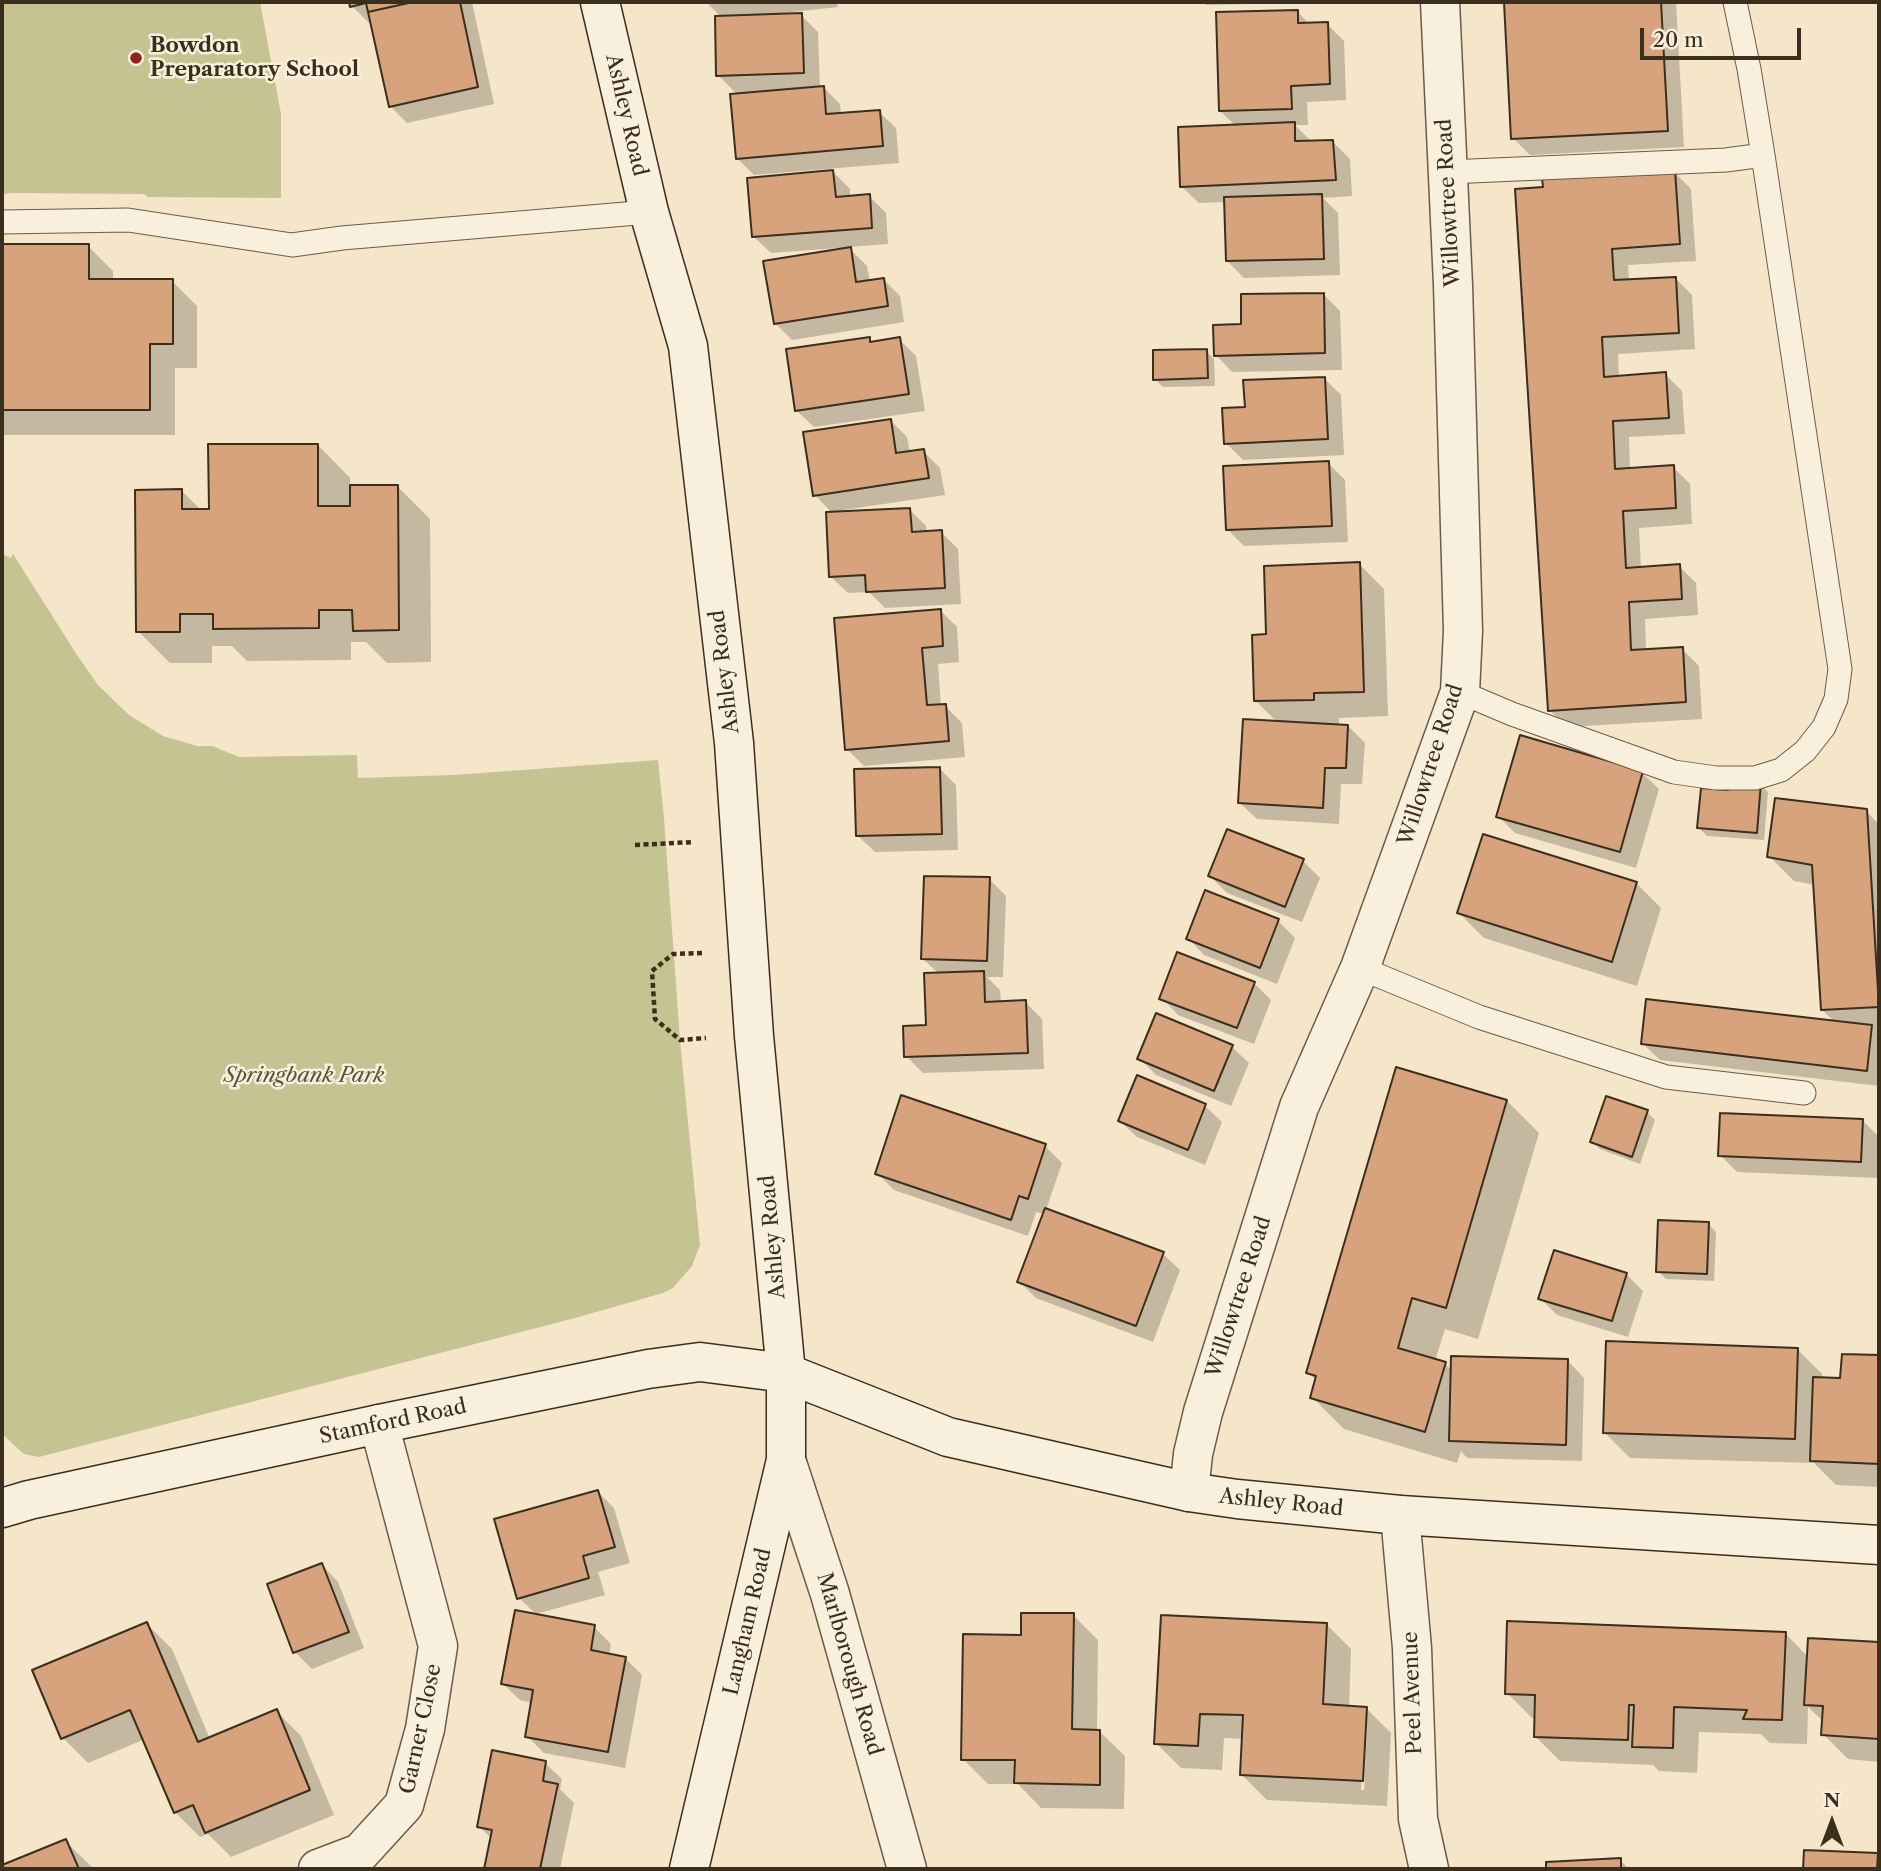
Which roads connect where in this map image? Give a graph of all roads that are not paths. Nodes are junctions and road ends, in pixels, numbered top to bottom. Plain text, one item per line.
1 (600, 2) edge
2 (1440, 2) edge
3 (1735, 2) edge
4 (1763, 155) junction
5 (1448, 172) junction
6 (649, 212) junction
7 (2, 222) edge
8 (1460, 692) junction
9 (1360, 968) junction
10 (1804, 1093) dead end
11 (786, 1373) junction
12 (379, 1424) junction
13 (786, 1460) junction
14 (1189, 1492) junction
15 (2, 1508) edge
16 (1400, 1516) junction
17 (1879, 1545) edge
18 (318, 1869) edge
19 (689, 1869) edge
20 (907, 1869) edge
21 (1429, 1869) edge

1 - 6 street, Ashley Road
2 - 5 street, Willowtree Road
3 - 4 lane
4 - 5 lane
4 - 8 lane
5 - 8 street, Willowtree Road
6 - 7 lane
6 - 11 street, Ashley Road
8 - 9 street, Willowtree Road
9 - 10 lane
9 - 14 street, Willowtree Road
11 - 12 street, Stamford Road
11 - 13 street, Langham Road
11 - 14 street, Ashley Road
12 - 15 street, Stamford Road
12 - 18 street, Garner Close
13 - 19 street, Langham Road
13 - 20 street, Marlborough Road
14 - 16 street, Ashley Road
16 - 17 street, Ashley Road
16 - 21 street, Peel Avenue

